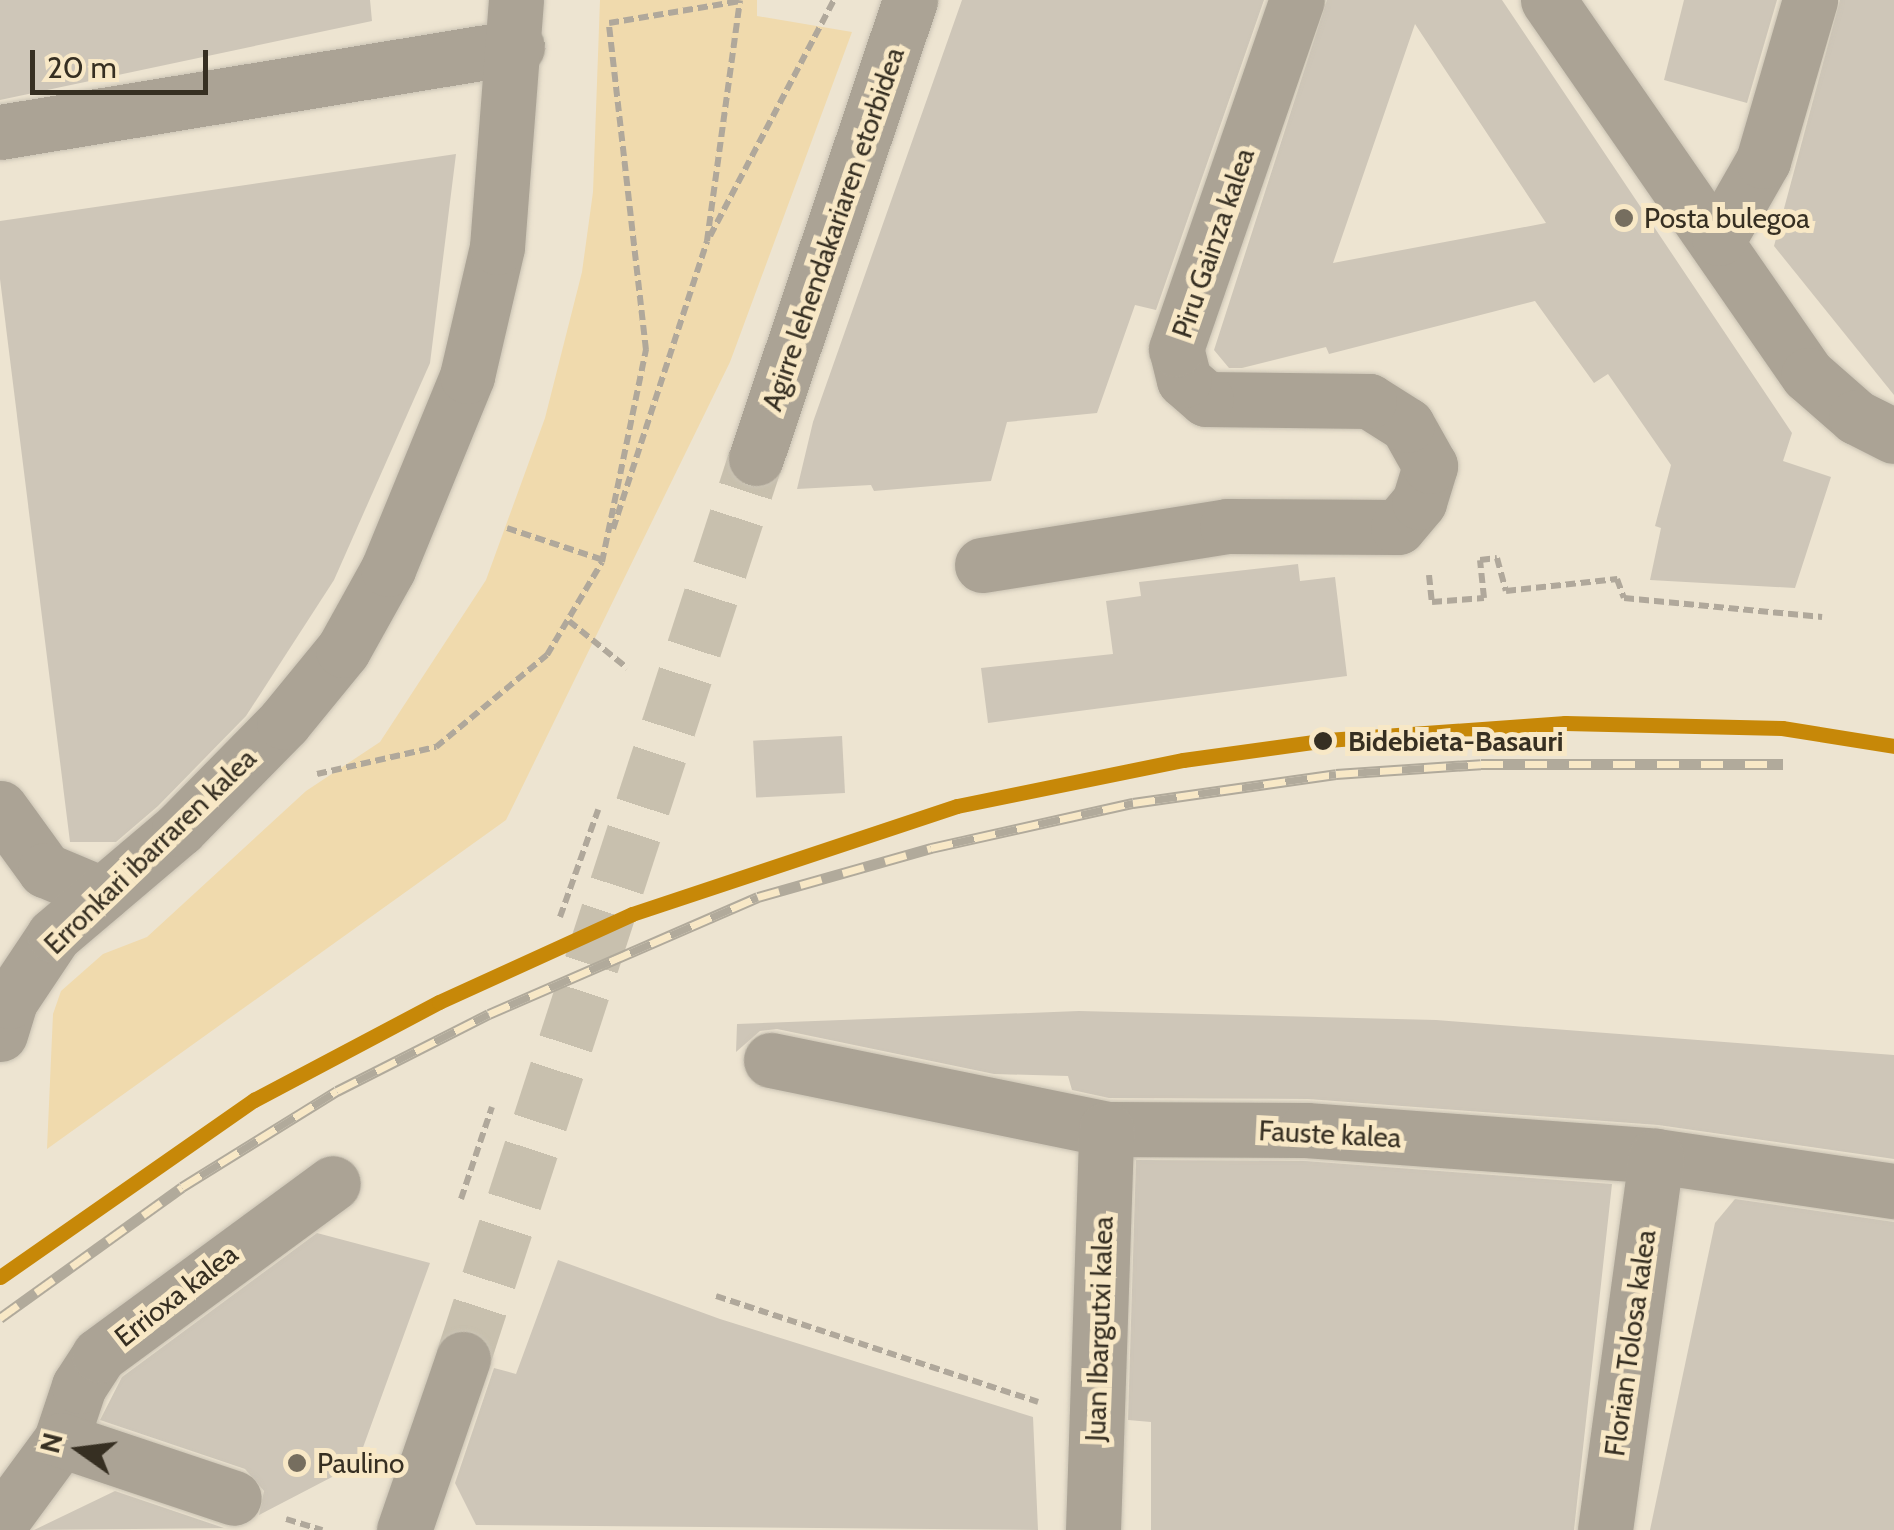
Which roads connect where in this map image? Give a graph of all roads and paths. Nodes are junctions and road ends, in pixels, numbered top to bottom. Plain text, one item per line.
1 (740, 0) edge
2 (834, 0) edge
3 (910, 0) edge
4 (1297, 0) edge
5 (1548, 0) edge
6 (1810, 0) edge
7 (516, 23) edge
8 (0, 132) edge
9 (1719, 238) junction
10 (707, 242) junction
11 (1894, 436) edge
12 (756, 458) tunnel mouth
13 (507, 528) dead end
14 (602, 562) junction
15 (982, 565) dead end
16 (1429, 578) dead end
17 (1822, 617) dead end
18 (569, 621) junction
19 (628, 668) dead end
20 (316, 774) dead end
21 (0, 808) edge
22 (598, 810) dead end
23 (102, 894) junction
24 (560, 917) dead end
25 (0, 1034) edge
26 (771, 1060) dead end
27 (492, 1107) dead end
28 (1106, 1129) junction
29 (1656, 1156) junction
30 (332, 1182) dead end
31 (1894, 1191) edge
32 (461, 1199) dead end
33 (716, 1296) dead end
34 (463, 1358) tunnel mouth
35 (1004, 1392) dead end
36 (61, 1440) junction
37 (234, 1498) dead end
38 (0, 1524) edge
39 (404, 1530) edge
40 (1093, 1530) edge
41 (1605, 1530) edge

1 - 10 path
1 - 14 path
2 - 10 path
3 - 12 street, Agirre lehendakariaren etorbidea
4 - 15 street, Piru Gainza kalea
5 - 9 street
6 - 9 street
7 - 8 street
7 - 23 street, Erronkari ibarraren kalea
9 - 11 street
10 - 14 path
13 - 14 path
14 - 18 path
16 - 17 path
18 - 19 path
18 - 20 path
21 - 23 street
22 - 24 path
23 - 25 street, Erronkari ibarraren kalea
26 - 28 street, Fauste kalea
27 - 32 path
28 - 29 street, Fauste kalea
28 - 40 street, Juan Ibargutxi kalea
29 - 31 street, Fauste kalea
29 - 41 street, Florian Tolosa kalea
30 - 36 street, Errioxa kalea
33 - 35 path
34 - 39 street
36 - 37 street
36 - 38 street, Errioxa kalea

